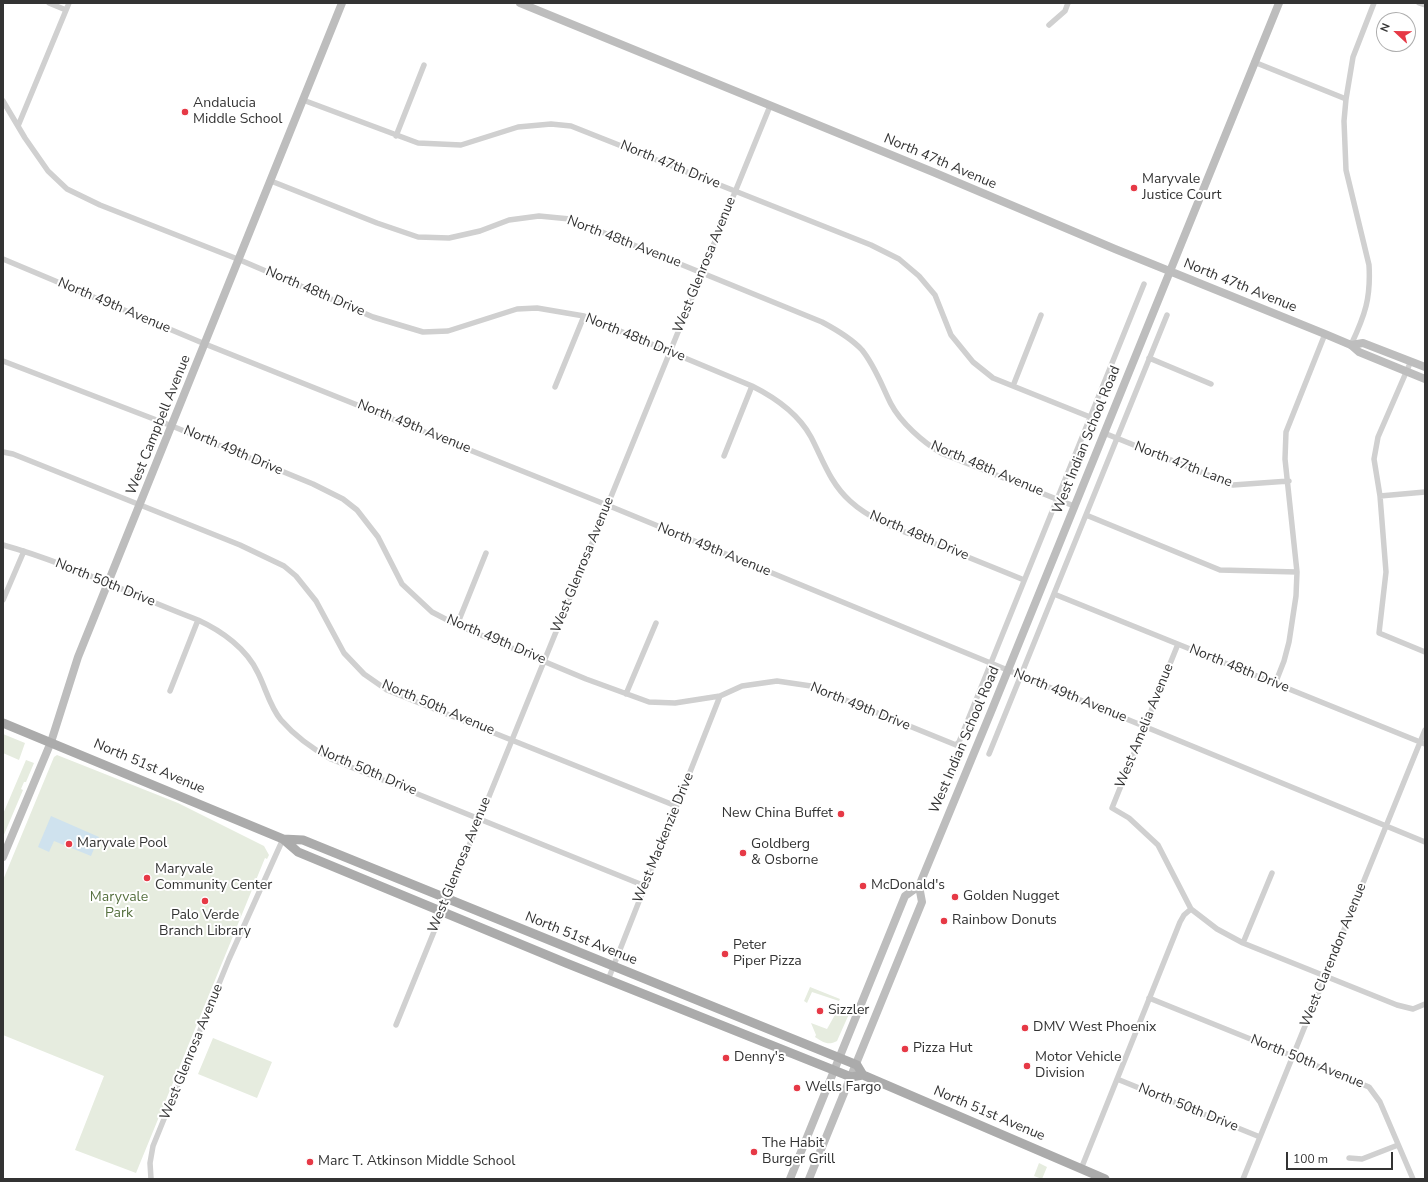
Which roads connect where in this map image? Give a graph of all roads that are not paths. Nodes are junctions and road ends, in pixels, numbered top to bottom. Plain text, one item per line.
1 (49, 3) edge
2 (69, 3) edge
3 (342, 3) edge
4 (520, 3) edge
5 (1068, 3) edge
6 (1278, 3) edge
7 (1374, 3) edge
8 (1420, 3) edge
9 (1425, 5) edge
10 (66, 10) junction
11 (1049, 25) dead end
12 (1254, 62) junction
13 (424, 65) dead end
14 (1346, 99) junction
15 (303, 100) junction
16 (3, 101) edge
17 (770, 106) junction
18 (18, 126) junction
19 (396, 136) junction
20 (272, 181) junction
21 (735, 191) junction
22 (3, 259) edge
23 (240, 260) junction
24 (702, 272) junction
25 (1170, 272) junction
26 (1144, 284) dead end
27 (1041, 315) dead end
28 (1167, 315) dead end
29 (584, 316) junction
30 (1325, 334) junction
31 (205, 344) junction
32 (1351, 344) junction
33 (670, 352) junction
34 (1149, 358) junction
35 (3, 361) edge
36 (1411, 361) junction
37 (1425, 367) edge
38 (1407, 371) junction
39 (1425, 378) edge
40 (1211, 384) dead end
41 (555, 386) dead end
42 (752, 386) junction
43 (1013, 386) junction
44 (1090, 417) junction
45 (172, 426) junction
46 (1104, 434) junction
47 (1117, 439) junction
48 (3, 452) edge
49 (724, 456) dead end
50 (1289, 481) junction
51 (1425, 492) edge
52 (1380, 496) junction
53 (1057, 499) junction
54 (140, 506) junction
55 (607, 506) junction
56 (1074, 506) junction
57 (1086, 515) junction
58 (3, 545) edge
59 (24, 551) junction
60 (486, 553) dead end
61 (1297, 572) junction
62 (1024, 580) junction
63 (108, 584) junction
64 (1054, 594) junction
65 (3, 600) edge
66 (198, 620) junction
67 (656, 623) dead end
68 (457, 625) junction
69 (1178, 644) junction
70 (1425, 652) edge
71 (544, 660) junction
72 (990, 663) junction
73 (1008, 670) junction
74 (1021, 676) junction
75 (1275, 684) junction
76 (170, 691) dead end
77 (626, 694) junction
78 (720, 696) junction
79 (3, 723) edge
80 (1145, 727) junction
81 (1425, 730) edge
82 (512, 739) junction
83 (51, 742) junction
84 (1423, 743) edge
85 (956, 745) joint
86 (990, 754) dead end
87 (676, 806) junction
88 (480, 818) junction
89 (1386, 826) junction
90 (283, 839) junction
91 (1425, 842) edge
92 (3, 857) edge
93 (1272, 874) dead end
94 (645, 886) junction
95 (918, 886) junction
96 (447, 899) junction
97 (1192, 909) junction
98 (441, 911) junction
99 (1243, 943) junction
100 (613, 966) junction
101 (1324, 976) junction
102 (608, 980) junction
103 (1149, 998) junction
104 (1425, 1004) edge
105 (396, 1025) dead end
106 (1293, 1057) junction
107 (839, 1058) junction
108 (857, 1065) junction
109 (834, 1070) junction
110 (862, 1076) junction
111 (852, 1077) junction
112 (1117, 1079) junction
113 (1260, 1137) junction
114 (1398, 1145) junction
115 (1349, 1158) dead end
116 (1081, 1169) junction
117 (151, 1179) edge
118 (790, 1179) edge
119 (809, 1179) edge
120 (1105, 1179) edge
121 (1243, 1179) edge
122 (1413, 1179) edge

1 - 10 street
2 - 10 street
3 - 15 street, West Campbell Avenue
4 - 17 street, North 47th Avenue
5 - 11 street
6 - 12 street, West Indian School Road
7 - 14 street
8 - 9 street
10 - 18 street
12 - 14 street
12 - 25 street, West Indian School Road
13 - 19 street
14 - 32 street
15 - 19 street, North 47th Drive
15 - 20 street, West Campbell Avenue
16 - 18 street, North 48th Drive
17 - 21 street, West Glenrosa Avenue
17 - 25 street, North 47th Avenue
18 - 23 street, North 48th Drive
19 - 21 street, North 47th Drive
20 - 23 street, West Campbell Avenue
20 - 24 street, North 48th Avenue
21 - 24 street, West Glenrosa Avenue
21 - 43 street, North 47th Drive
22 - 31 street, North 49th Avenue
23 - 29 street, North 48th Drive
23 - 31 street, West Campbell Avenue
24 - 33 street, West Glenrosa Avenue
24 - 53 street, North 48th Avenue
25 - 30 street, North 47th Avenue
25 - 46 street, West Indian School Road
26 - 44 street, West Indian School Road
27 - 43 street
28 - 34 street, West Indian School Road
29 - 33 street, North 48th Drive
29 - 41 street
30 - 32 street, North 47th Avenue
30 - 50 street
31 - 45 street, West Campbell Avenue
31 - 55 street, North 49th Avenue
32 - 36 street, North 47th Avenue
32 - 38 street, North 47th Avenue
33 - 42 street, North 48th Drive
33 - 55 street, West Glenrosa Avenue
34 - 40 street
34 - 47 street, West Indian School Road
35 - 45 street, North 49th Drive
36 - 37 street, North 47th Avenue
36 - 38 street
38 - 39 street, North 47th Avenue
38 - 52 street
42 - 49 street
42 - 62 street, North 48th Drive
43 - 44 street, North 47th Drive
44 - 53 street, West Indian School Road
45 - 54 street, West Campbell Avenue
45 - 68 street, North 49th Drive
46 - 47 street, North 47th Lane
46 - 56 street, West Indian School Road
47 - 50 street, North 47th Lane
47 - 57 street, West Indian School Road
48 - 54 street, North 50th Avenue
50 - 61 street
51 - 52 street
52 - 70 street
53 - 56 street, North 48th Avenue
53 - 62 street, West Indian School Road
54 - 63 street, West Campbell Avenue
54 - 82 street, North 50th Avenue
55 - 71 street, West Glenrosa Avenue
55 - 72 street, North 49th Avenue
56 - 73 street, West Indian School Road
57 - 61 street
57 - 64 street, West Indian School Road
58 - 59 street, North 50th Drive
59 - 63 street, North 50th Drive
59 - 65 street
60 - 68 street
61 - 75 street
62 - 72 street, West Indian School Road
63 - 66 street, North 50th Drive
63 - 83 street, West Campbell Avenue
64 - 69 street, North 48th Drive
64 - 74 street, West Indian School Road
66 - 76 street
66 - 88 street, North 50th Drive
67 - 77 street
68 - 71 street, North 49th Drive
69 - 75 street, North 48th Drive
69 - 80 street, West Amelia Avenue
71 - 77 street, North 49th Drive
71 - 82 street, West Glenrosa Avenue
72 - 73 street, North 49th Avenue
72 - 85 street, West Indian School Road
73 - 74 street, North 49th Avenue
73 - 95 street, West Indian School Road
74 - 80 street, North 49th Avenue
74 - 86 street, West Indian School Road
75 - 84 street, North 48th Drive
77 - 78 street, North 49th Drive
78 - 85 street, North 49th Drive
78 - 87 street, West Mackenzie Drive
79 - 83 main road, North 51st Avenue
80 - 89 street, North 49th Avenue
80 - 97 street, West Amelia Avenue
81 - 84 street, West Clarendon Avenue
82 - 87 street, North 50th Avenue
82 - 88 street, West Glenrosa Avenue
83 - 90 main road, North 51st Avenue
83 - 92 street, West Campbell Avenue
84 - 89 street, West Clarendon Avenue
87 - 94 street, West Mackenzie Drive
88 - 94 street, North 50th Drive
88 - 96 street, West Glenrosa Avenue
89 - 91 street, North 49th Avenue
89 - 101 street, West Clarendon Avenue
90 - 96 main road, North 51st Avenue
90 - 98 main road, North 51st Avenue
90 - 117 street, West Glenrosa Avenue
93 - 99 street
94 - 100 street, West Mackenzie Drive
95 - 107 street, West Indian School Road
95 - 108 street
96 - 98 street, West Glenrosa Avenue
96 - 100 main road, North 51st Avenue
97 - 99 street
97 - 103 street
98 - 102 main road, North 51st Avenue
98 - 105 street, West Glenrosa Avenue
99 - 101 street
100 - 102 street, West Mackenzie Drive
100 - 107 main road, North 51st Avenue
101 - 104 street
101 - 106 street, West Clarendon Avenue
102 - 109 main road, North 51st Avenue
103 - 106 street, North 50th Avenue
103 - 112 street
106 - 113 street, West Clarendon Avenue
106 - 114 street, North 50th Avenue
107 - 108 main road, North 51st Avenue
107 - 109 street, West Indian School Road
108 - 110 main road
108 - 111 street
109 - 111 main road, North 51st Avenue
109 - 118 street, West Indian School Road
110 - 111 main road, North 51st Avenue
110 - 116 main road, North 51st Avenue
111 - 119 street
112 - 113 street, North 50th Drive
112 - 116 street
113 - 121 street, West Clarendon Avenue
114 - 115 street
114 - 122 street, North 50th Avenue
116 - 120 main road, North 51st Avenue

